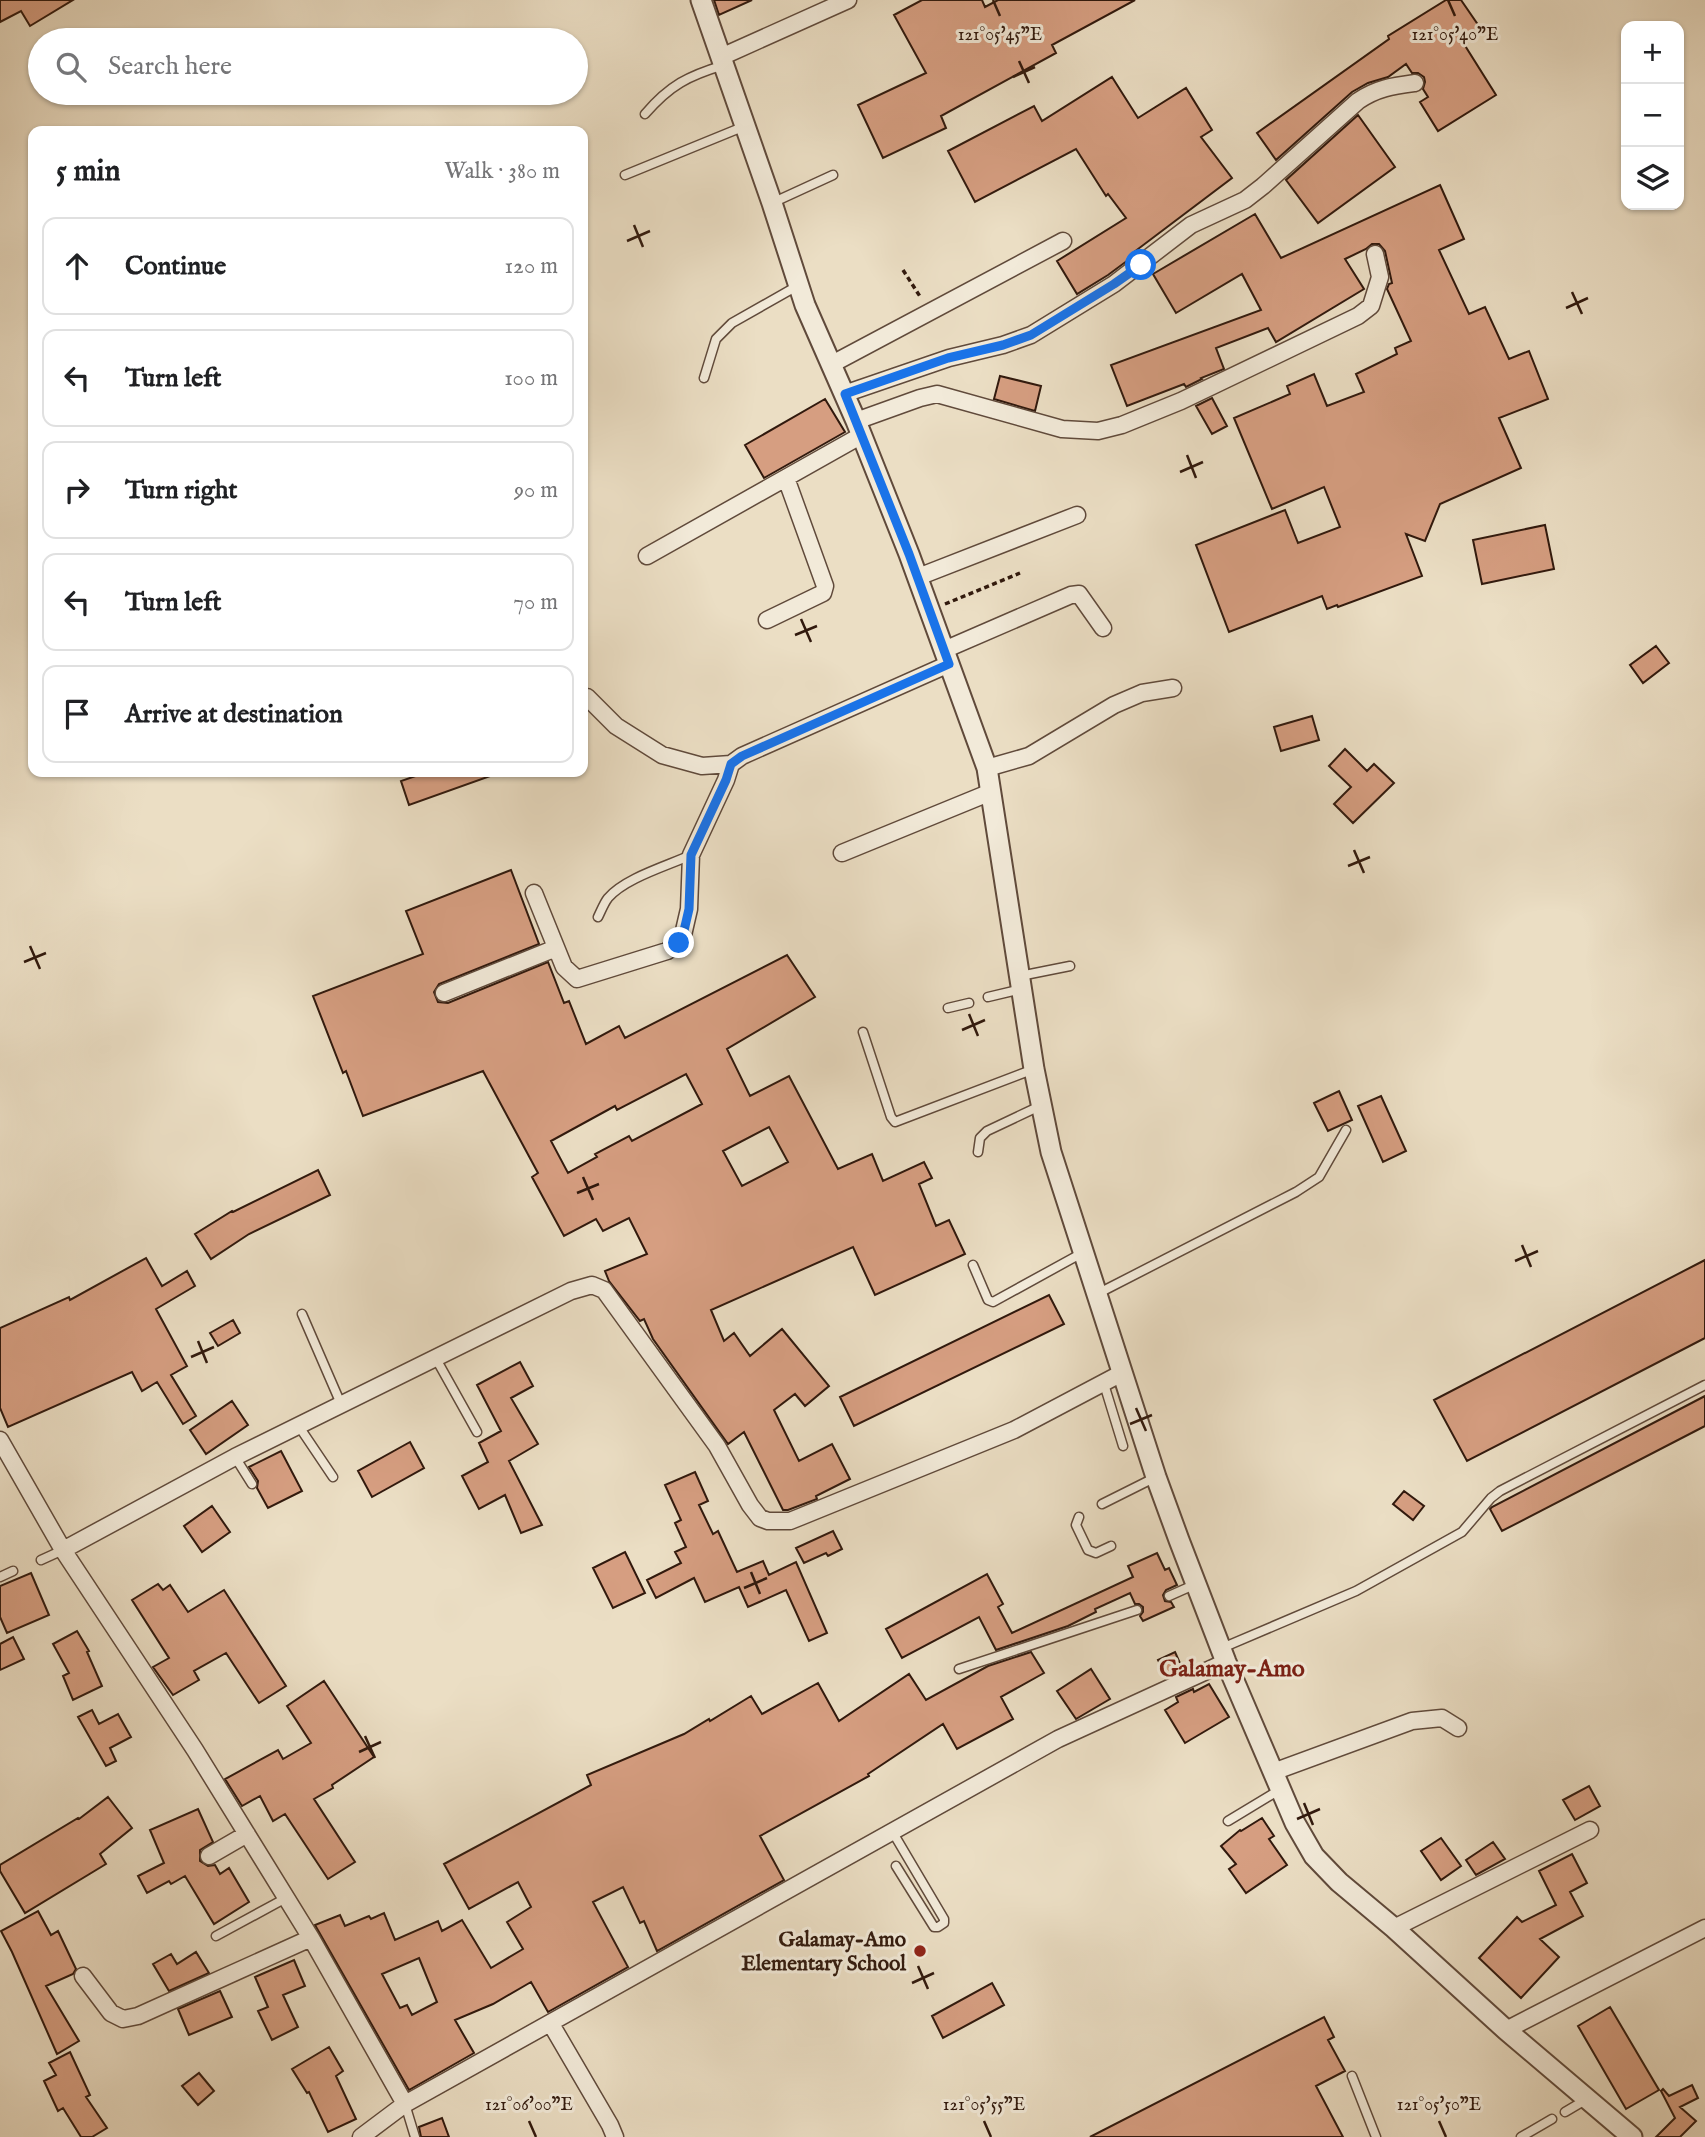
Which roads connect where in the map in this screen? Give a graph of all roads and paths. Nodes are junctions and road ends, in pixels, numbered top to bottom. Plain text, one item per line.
1 (701, 0) edge
2 (848, 0) edge
3 (722, 61) junction
4 (1415, 83) dead end
5 (645, 114) dead end
6 (745, 126) junction
7 (625, 174) dead end
8 (833, 175) dead end
9 (772, 203) junction
10 (1063, 241) dead end
11 (1375, 254) dead end
12 (903, 270) dead end
13 (799, 285) junction
14 (929, 312) junction
15 (832, 364) junction
16 (704, 378) dead end
17 (845, 394) junction
18 (859, 428) junction
19 (786, 478) junction
20 (1077, 515) dead end
21 (646, 556) dead end
22 (1020, 573) dead end
23 (918, 577) junction
24 (929, 610) junction
25 (767, 620) dead end
26 (1103, 628) dead end
27 (946, 657) junction
28 (1173, 688) dead end
29 (588, 698) edge
30 (731, 764) junction
31 (987, 768) junction
32 (991, 792) junction
33 (842, 853) dead end
34 (691, 855) junction
35 (534, 893) dead end
36 (598, 917) dead end
37 (556, 948) junction
38 (1070, 965) dead end
39 (1021, 982) junction
40 (444, 993) dead end
41 (988, 997) dead end
42 (969, 1003) dead end
43 (948, 1008) dead end
44 (863, 1032) dead end
45 (1034, 1069) junction
46 (1042, 1105) junction
47 (1346, 1130) dead end
48 (978, 1152) dead end
49 (1084, 1252) junction
50 (973, 1265) dead end
51 (1097, 1294) junction
52 (302, 1314) dead end
53 (435, 1357) junction
54 (1122, 1373) junction
55 (1104, 1384) junction
56 (1705, 1385) edge
57 (341, 1404) junction
58 (298, 1425) junction
59 (477, 1432) dead end
60 (0, 1440) edge
61 (1123, 1446) dead end
62 (234, 1457) junction
63 (333, 1477) dead end
64 (1156, 1477) junction
65 (252, 1484) dead end
66 (1102, 1504) dead end
67 (1079, 1517) dead end
68 (1111, 1546) dead end
69 (63, 1549) junction
70 (41, 1560) dead end
71 (13, 1571) dead end
72 (0, 1577) edge
73 (1196, 1584) junction
74 (1169, 1596) dead end
75 (1137, 1610) dead end
76 (1223, 1655) junction
77 (959, 1669) dead end
78 (1458, 1728) dead end
79 (1277, 1781) junction
80 (1228, 1821) dead end
81 (1590, 1830) dead end
82 (892, 1831) junction
83 (247, 1834) junction
84 (209, 1856) dead end
85 (896, 1866) dead end
86 (286, 1898) junction
87 (1394, 1928) junction
88 (1705, 1928) edge
89 (216, 1936) dead end
90 (311, 1938) junction
91 (83, 1976) dead end
92 (551, 2024) junction
93 (1506, 2030) junction
94 (1352, 2076) dead end
95 (1587, 2099) junction
96 (405, 2104) junction
97 (1565, 2112) dead end
98 (1552, 2119) dead end
99 (361, 2137) edge
100 (415, 2137) edge
101 (615, 2137) edge
102 (1376, 2137) edge
103 (1521, 2137) edge
104 (1632, 2137) edge

1 - 3 street
2 - 3 street
3 - 5 lane
3 - 6 street
4 - 17 street
6 - 7 lane
6 - 9 street
8 - 9 lane
9 - 13 street
10 - 14 street
11 - 18 street
12 - 14 path
13 - 15 street
13 - 16 lane
14 - 15 street
15 - 17 street
17 - 18 street
18 - 19 street
18 - 23 street
19 - 21 street
19 - 25 street
20 - 23 street
22 - 24 path
23 - 24 street
24 - 27 street
26 - 27 street
27 - 30 street
27 - 31 street
28 - 31 street
29 - 30 street
30 - 34 street
31 - 32 street
32 - 33 street
32 - 39 street
34 - 36 lane
34 - 37 street
35 - 37 street
37 - 40 street
38 - 39 lane
39 - 41 lane
39 - 45 street
42 - 43 lane
44 - 45 lane
45 - 46 street
46 - 48 lane
46 - 49 street
47 - 51 lane
49 - 50 lane
49 - 51 street
51 - 54 street
52 - 57 lane
53 - 55 street
53 - 57 street
53 - 59 lane
54 - 55 street
54 - 64 street
55 - 61 lane
56 - 76 lane
57 - 58 street
58 - 62 street
58 - 63 lane
60 - 69 street
62 - 65 lane
62 - 69 street
64 - 66 lane
64 - 73 street
67 - 68 lane
69 - 70 lane
69 - 83 street
71 - 72 lane
73 - 74 lane
73 - 76 street
75 - 77 lane
76 - 79 street
76 - 82 street
78 - 79 street
79 - 80 lane
79 - 87 street
81 - 87 street
82 - 85 lane
82 - 92 street
83 - 84 street
83 - 86 street
86 - 89 lane
86 - 90 street
87 - 93 street
88 - 93 street
90 - 91 street
90 - 96 street
92 - 96 street
92 - 101 street
93 - 95 street
94 - 102 lane
95 - 97 lane
95 - 104 street
96 - 99 street
96 - 100 lane
98 - 103 lane

